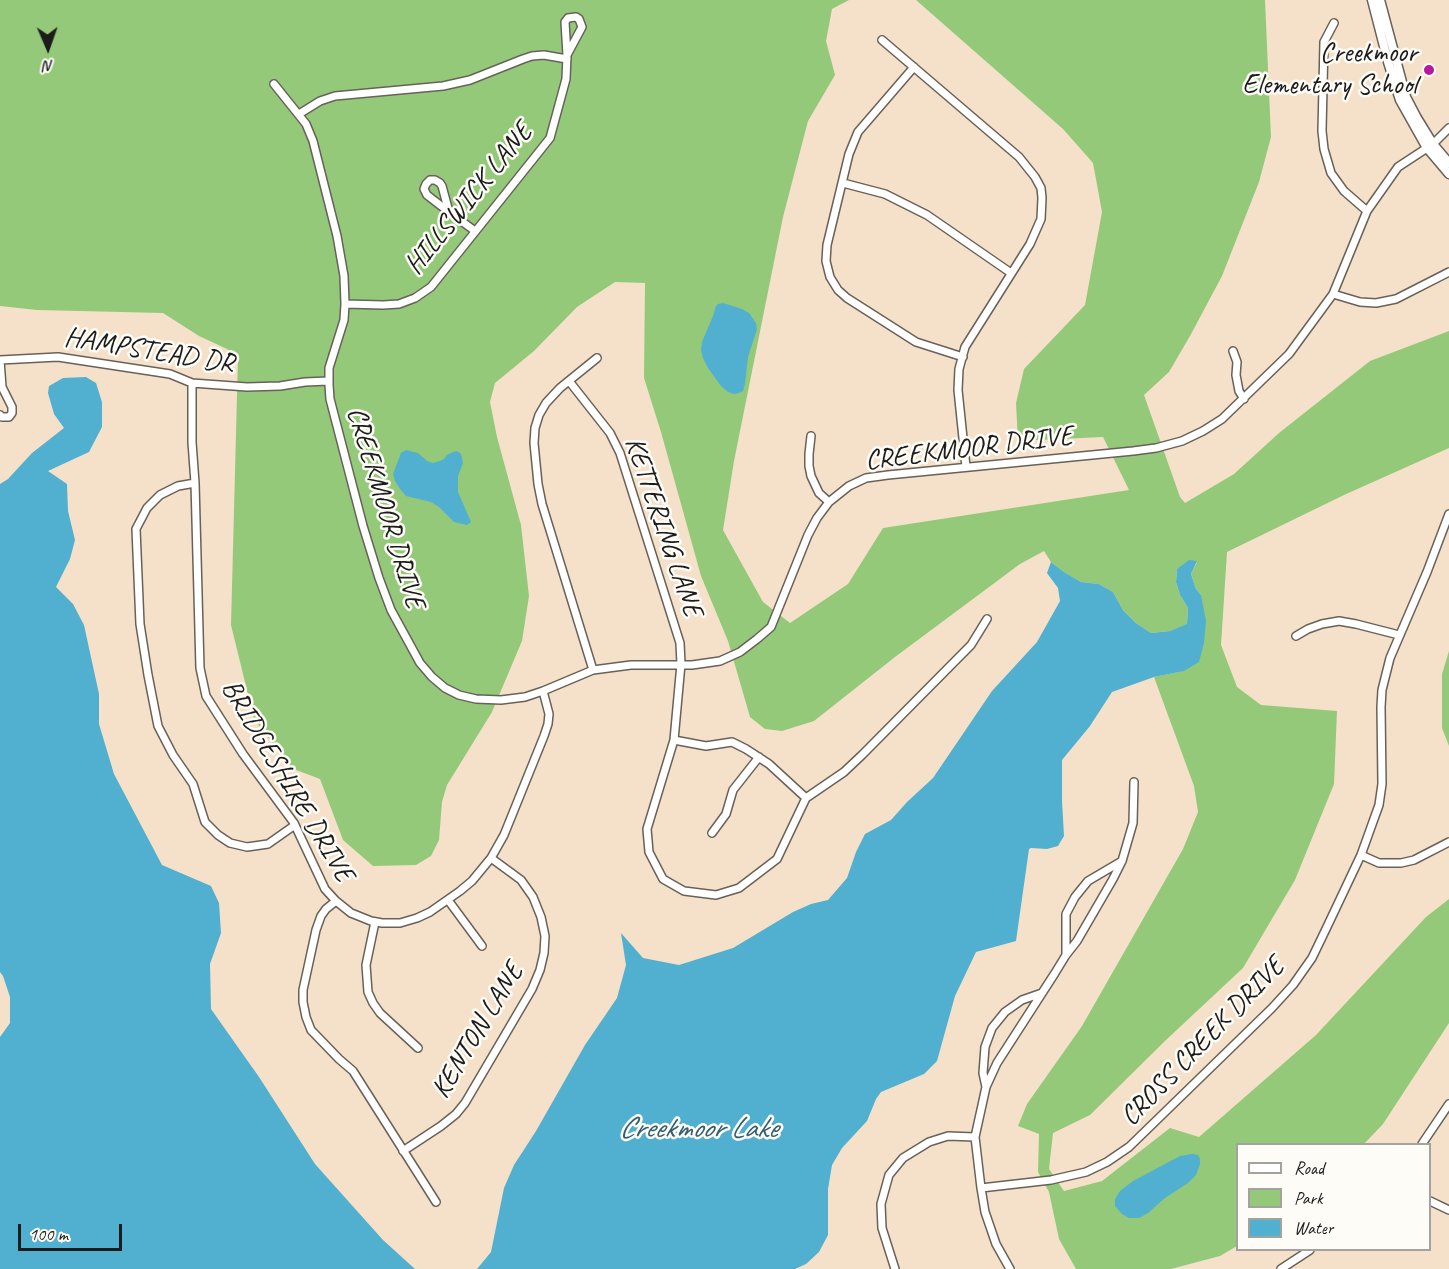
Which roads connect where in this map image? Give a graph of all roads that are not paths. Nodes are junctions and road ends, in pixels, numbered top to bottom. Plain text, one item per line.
1 (1372, 0) edge
2 (1380, 0) edge
3 (1334, 23) dead end
4 (882, 40) dead end
5 (567, 57) junction
6 (914, 67) junction
7 (274, 84) dead end
8 (298, 114) junction
9 (1449, 128) edge
10 (1430, 146) junction
11 (1449, 163) edge
12 (1449, 174) edge
13 (843, 183) junction
14 (1367, 211) junction
15 (448, 212) junction
16 (475, 231) junction
17 (1449, 272) edge
18 (1011, 273) junction
19 (1333, 294) junction
20 (345, 304) junction
21 (1233, 351) dead end
22 (963, 357) junction
23 (597, 358) dead end
24 (0, 360) edge
25 (328, 381) junction
26 (568, 381) junction
27 (192, 383) junction
28 (1, 390) edge
29 (1244, 399) junction
30 (0, 415) edge
31 (811, 436) dead end
32 (966, 467) junction
33 (195, 483) junction
34 (828, 502) junction
35 (1449, 514) edge
36 (987, 619) dead end
37 (1399, 635) junction
38 (1296, 636) dead end
39 (681, 664) junction
40 (592, 670) junction
41 (543, 692) junction
42 (674, 740) junction
43 (759, 757) junction
44 (1134, 782) dead end
45 (806, 798) junction
46 (295, 825) junction
47 (712, 832) dead end
48 (1449, 842) edge
49 (1360, 855) junction
50 (491, 858) junction
51 (1122, 861) junction
52 (448, 900) junction
53 (336, 902) junction
54 (375, 922) junction
55 (482, 946) dead end
56 (1066, 955) junction
57 (1042, 993) junction
58 (418, 1048) dead end
59 (986, 1087) junction
60 (1449, 1104) edge
61 (975, 1137) junction
62 (1423, 1143) edge
63 (403, 1151) junction
64 (981, 1188) junction
65 (1431, 1201) edge
66 (436, 1202) dead end
67 (1449, 1210) edge
68 (1308, 1251) edge
69 (1008, 1268) edge
70 (895, 1269) edge
71 (1281, 1269) edge

1 - 10 street
2 - 10 street
3 - 14 street
4 - 6 street
5 - 5 street
5 - 8 street
5 - 16 street, HILLSWICK LANE
6 - 13 street
6 - 18 street
7 - 8 street, CREEKMOOR DRIVE
8 - 20 street, CREEKMOOR DRIVE
9 - 10 street, CREEKMOOR DRIVE
10 - 11 street
10 - 12 street
10 - 14 street, CREEKMOOR DRIVE
13 - 18 street
13 - 22 street
14 - 19 street, CREEKMOOR DRIVE
15 - 15 street
15 - 16 street
16 - 20 street, HILLSWICK LANE
17 - 19 street
18 - 22 street
19 - 29 street, CREEKMOOR DRIVE
20 - 25 street, CREEKMOOR DRIVE
21 - 29 street
22 - 32 street
23 - 26 street
24 - 27 street, HAMPSTEAD DR
24 - 28 street
25 - 27 street, HAMPSTEAD DR
25 - 41 street, CREEKMOOR DRIVE
26 - 39 street, KETTERING LANE
26 - 40 street
27 - 33 street, BRIDGESHIRE DRIVE
28 - 30 street
29 - 32 street, CREEKMOOR DRIVE
31 - 34 street
32 - 34 street, CREEKMOOR DRIVE
33 - 46 street, BRIDGESHIRE DRIVE
33 - 46 street
34 - 39 street, CREEKMOOR DRIVE
35 - 37 street, CROSS CREEK DRIVE
36 - 45 street
37 - 38 street
37 - 49 street, CROSS CREEK DRIVE
39 - 40 street, CREEKMOOR DRIVE
39 - 42 street, KETTERING LANE
40 - 41 street, CREEKMOOR DRIVE
41 - 50 street, BRIDGESHIRE DRIVE
42 - 43 street
42 - 45 street
43 - 45 street
43 - 47 street
44 - 51 street
46 - 53 street, BRIDGESHIRE DRIVE
48 - 49 street
49 - 64 street, CROSS CREEK DRIVE
50 - 52 street, BRIDGESHIRE DRIVE
50 - 63 street, KENTON LANE
51 - 56 street
51 - 56 street
52 - 54 street, BRIDGESHIRE DRIVE
52 - 55 street
53 - 54 street, BRIDGESHIRE DRIVE
53 - 63 street
54 - 58 street
56 - 57 street
57 - 59 street
57 - 59 street
59 - 61 street
60 - 62 street
61 - 64 street
61 - 70 street
63 - 66 street
64 - 69 street
65 - 67 street
68 - 71 street

